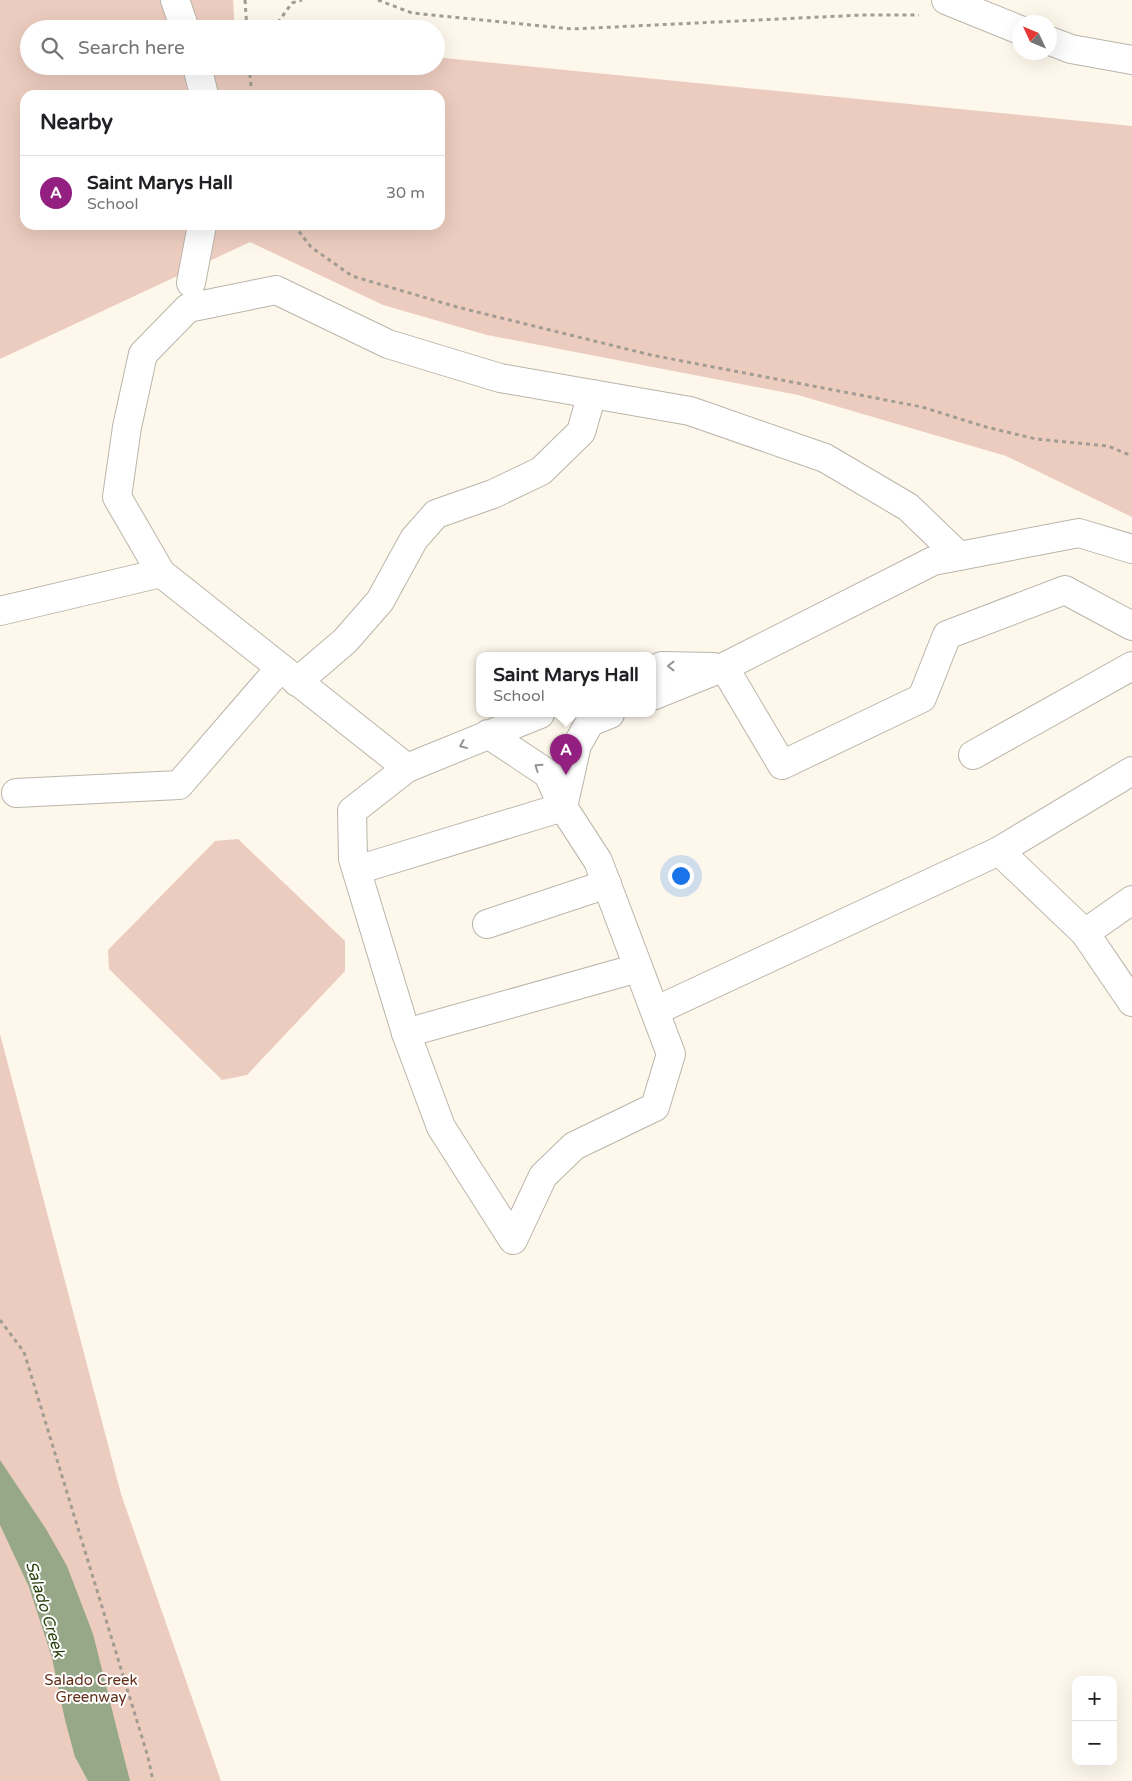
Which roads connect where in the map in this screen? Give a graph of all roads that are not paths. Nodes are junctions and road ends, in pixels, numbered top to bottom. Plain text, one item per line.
1 (175, 0) edge
2 (946, 0) edge
3 (182, 20) edge
4 (1012, 27) edge
5 (1057, 44) edge
6 (1132, 60) edge
7 (199, 75) edge
8 (203, 90) edge
9 (201, 230) edge
10 (191, 282) dead end
11 (592, 394) junction
12 (1132, 549) edge
13 (959, 556) junction
14 (161, 572) junction
15 (0, 611) edge
16 (1132, 626) edge
17 (1132, 666) edge
18 (724, 667) junction
19 (656, 668) edge
20 (289, 675) junction
21 (656, 694) edge
22 (532, 717) edge
23 (602, 717) edge
24 (488, 734) junction
25 (973, 756) dead end
26 (407, 768) junction
27 (1132, 771) edge
28 (16, 793) dead end
29 (563, 807) junction
30 (999, 851) junction
31 (356, 870) junction
32 (607, 884) junction
33 (1132, 900) edge
34 (486, 924) dead end
35 (1085, 933) junction
36 (638, 968) junction
37 (1132, 1002) edge
38 (655, 1011) junction
39 (406, 1033) junction

1 - 3 lane
2 - 4 lane
5 - 6 lane
7 - 8 lane
9 - 10 lane
11 - 13 lane
11 - 14 lane
11 - 20 lane
12 - 13 lane
13 - 18 lane
14 - 15 lane
14 - 20 lane
16 - 18 lane
17 - 25 lane
18 -> 19 lane
18 - 21 lane
20 - 26 lane
20 - 28 lane
22 - 24 lane
23 - 29 lane
24 -> 26 lane
29 -> 24 lane
26 - 31 lane
27 - 30 lane
29 - 31 lane
29 - 32 lane
30 - 35 lane
30 - 38 lane
31 - 39 lane
32 - 34 lane
32 - 36 lane
33 - 35 lane
35 - 37 lane
36 - 38 lane
36 - 39 lane
38 - 39 lane

